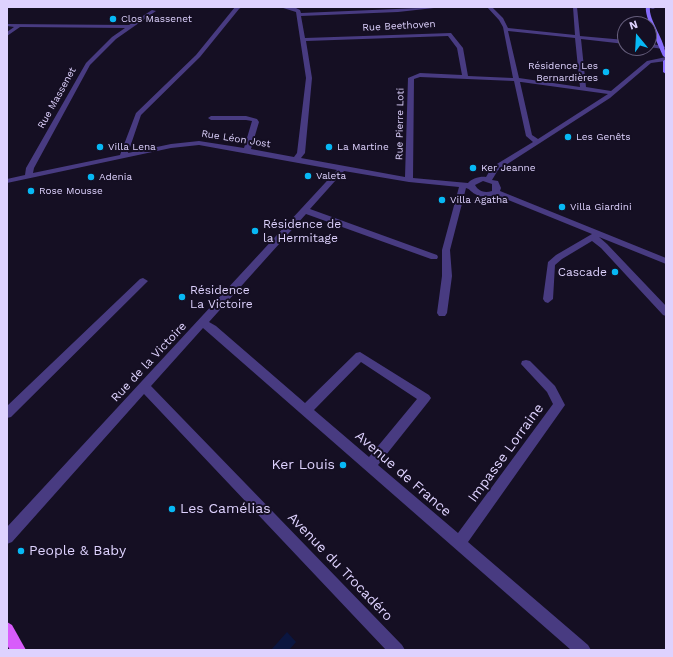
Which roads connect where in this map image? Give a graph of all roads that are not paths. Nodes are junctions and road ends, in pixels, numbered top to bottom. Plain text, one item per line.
1 (32, 7) edge
2 (43, 7) edge
3 (240, 7) edge
4 (282, 7) edge
5 (440, 7) edge
6 (489, 7) edge
7 (575, 7) edge
8 (648, 7) edge
9 (653, 7) edge
10 (154, 11) dead end
11 (298, 15) junction
12 (7, 25) edge
13 (19, 25) junction
14 (130, 27) junction
15 (506, 29) junction
16 (657, 33) edge
17 (7, 34) edge
18 (579, 37) junction
19 (303, 40) junction
20 (617, 41) edge
21 (657, 46) edge
22 (663, 46) junction
23 (666, 56) edge
24 (666, 65) edge
25 (465, 77) junction
26 (516, 80) junction
27 (583, 88) junction
28 (613, 93) junction
29 (211, 118) dead end
30 (538, 142) junction
31 (247, 151) junction
32 (123, 156) junction
33 (296, 160) junction
34 (342, 169) junction
35 (30, 176) junction
36 (409, 180) junction
37 (488, 180) junction
38 (7, 181) edge
39 (467, 186) junction
40 (496, 192) junction
41 (304, 210) junction
42 (595, 235) junction
43 (434, 257) dead end
44 (666, 261) edge
45 (143, 281) dead end
46 (548, 299) dead end
47 (666, 312) edge
48 (442, 313) dead end
49 (202, 323) junction
50 (526, 364) dead end
51 (143, 386) junction
52 (306, 410) junction
53 (7, 413) edge
54 (370, 465) junction
55 (7, 537) edge
56 (460, 543) junction
57 (7, 630) edge
58 (18, 650) edge
59 (397, 650) edge
60 (583, 650) edge

1 - 2 street
3 - 32 street
4 - 11 street
5 - 11 street
6 - 15 street
7 - 18 street
8 - 9 street
10 - 14 street, Rue Massenet
11 - 19 street
12 - 13 street
13 - 14 street
13 - 17 street
14 - 35 street, Rue Massenet
15 - 18 street
15 - 26 street
16 - 22 main road
18 - 20 street
18 - 27 street
19 - 25 street, Rue Beethoven
19 - 33 street
21 - 22 street
22 - 23 main road
24 - 28 street
25 - 26 street, Rue Pierre Loti
25 - 36 street, Rue Pierre Loti
26 - 27 street, Rue Pierre Loti
26 - 30 street
27 - 28 street, Rue Pierre Loti
28 - 30 street
29 - 31 street
30 - 37 street
31 - 32 street, Rue Léon Jost
31 - 33 street, Rue Léon Jost
32 - 35 street, Rue Léon Jost
33 - 34 street, Rue Léon Jost
34 - 36 street, Rue Léon Jost
34 - 41 street, Rue de la Victoire
35 - 38 street, Rue Léon Jost
36 - 39 street, Rue Léon Jost
37 - 39 street
37 - 40 street
39 - 40 street
39 - 48 street
40 - 42 street
41 - 43 street
41 - 49 street, Rue de la Victoire
42 - 44 street
42 - 46 street
42 - 47 street
45 - 53 street
49 - 51 street, Rue de la Victoire
49 - 52 street, Avenue de France
50 - 56 street, Impasse Lorraine
51 - 55 street, Rue de la Victoire
51 - 59 street, Avenue du Trocadéro
52 - 54 street, Avenue de France
52 - 54 street
54 - 56 street, Avenue de France
56 - 60 street, Avenue de France
57 - 58 main road

